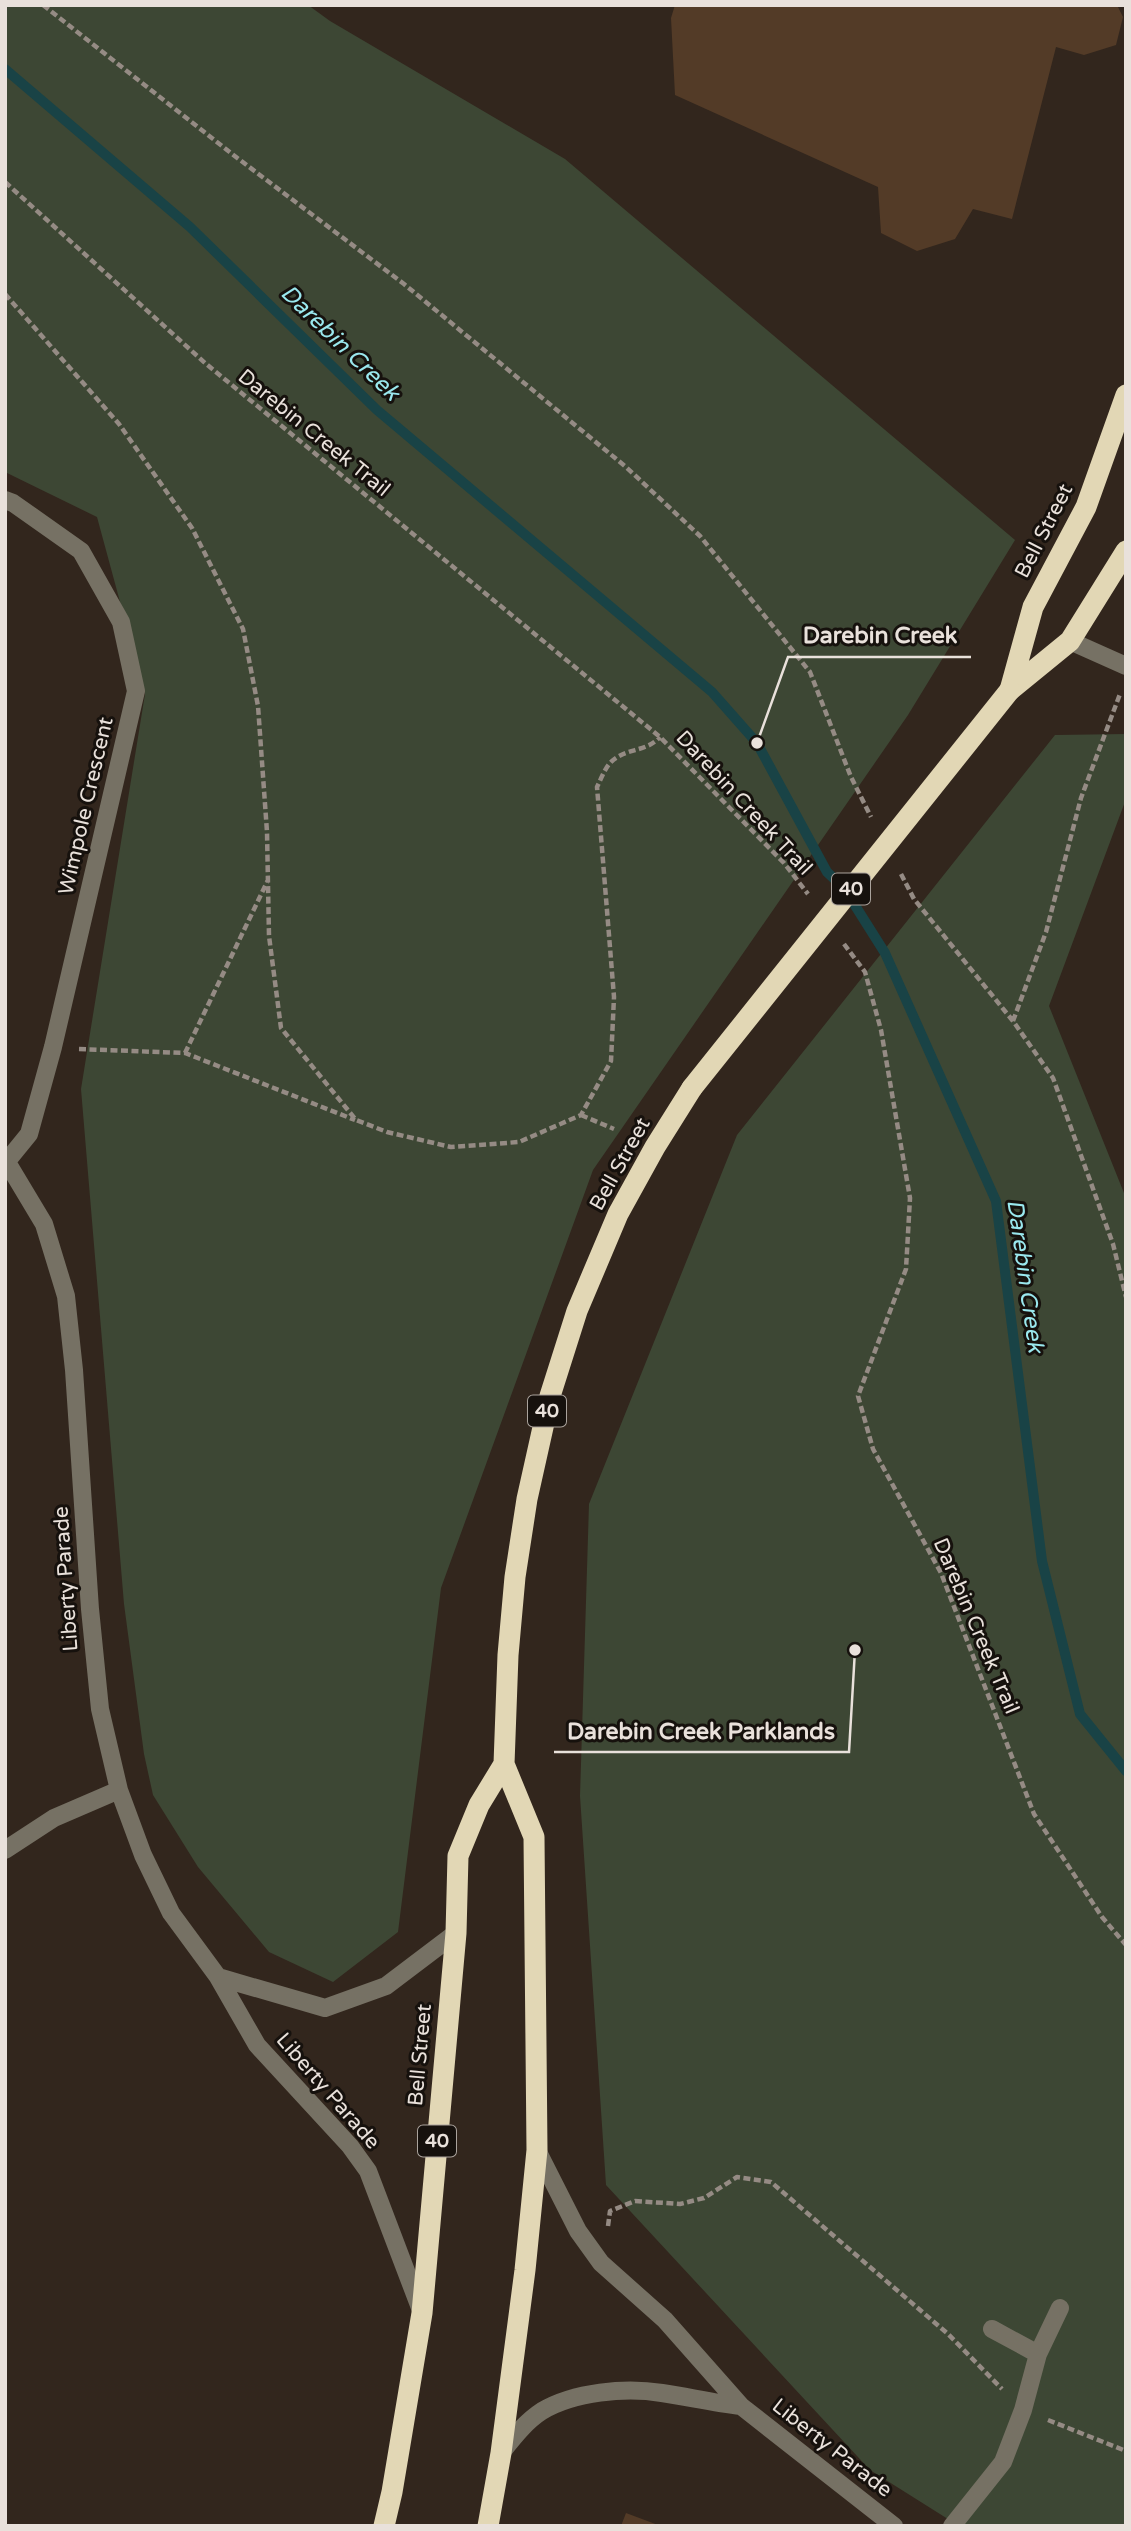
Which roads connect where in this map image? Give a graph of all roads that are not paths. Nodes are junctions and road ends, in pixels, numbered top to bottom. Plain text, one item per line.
1 (1126, 395) edge
2 (5, 500) edge
3 (1126, 551) edge
4 (1070, 641) junction
5 (1126, 666) edge
6 (1010, 690) junction
7 (6, 1160) edge
8 (504, 1764) junction
9 (118, 1790) junction
10 (5, 1850) edge
11 (456, 1933) junction
12 (221, 1981) junction
13 (537, 2150) junction
14 (1060, 2308) dead end
15 (422, 2313) junction
16 (992, 2329) dead end
17 (1038, 2354) junction
18 (741, 2406) junction
19 (501, 2453) junction
20 (384, 2526) edge
21 (488, 2526) edge
22 (894, 2526) edge
23 (952, 2526) edge

1 - 6 highway, Bell Street / 40
2 - 7 street, Wimpole Crescent
3 - 4 highway, Bell Street / 40
4 - 5 street
4 - 6 highway, Bell Street / 40
6 - 8 highway, Bell Street / 40, bridge
7 - 9 street, Liberty Parade
8 - 11 highway, Bell Street / 40
8 - 13 highway, Bell Street / 40
9 - 10 street
9 - 12 street, Liberty Parade
11 - 12 street, Liberty Parade
11 - 15 highway, Bell Street / 40
12 - 15 street, Liberty Parade
13 - 18 street, Liberty Parade
13 - 19 highway, Bell Street / 40
14 - 17 street
15 - 20 highway, Bell Street / 40
16 - 17 street
17 - 23 street
18 - 19 street, Liberty Parade
18 - 22 street, Liberty Parade
19 - 21 highway, Bell Street / 40

